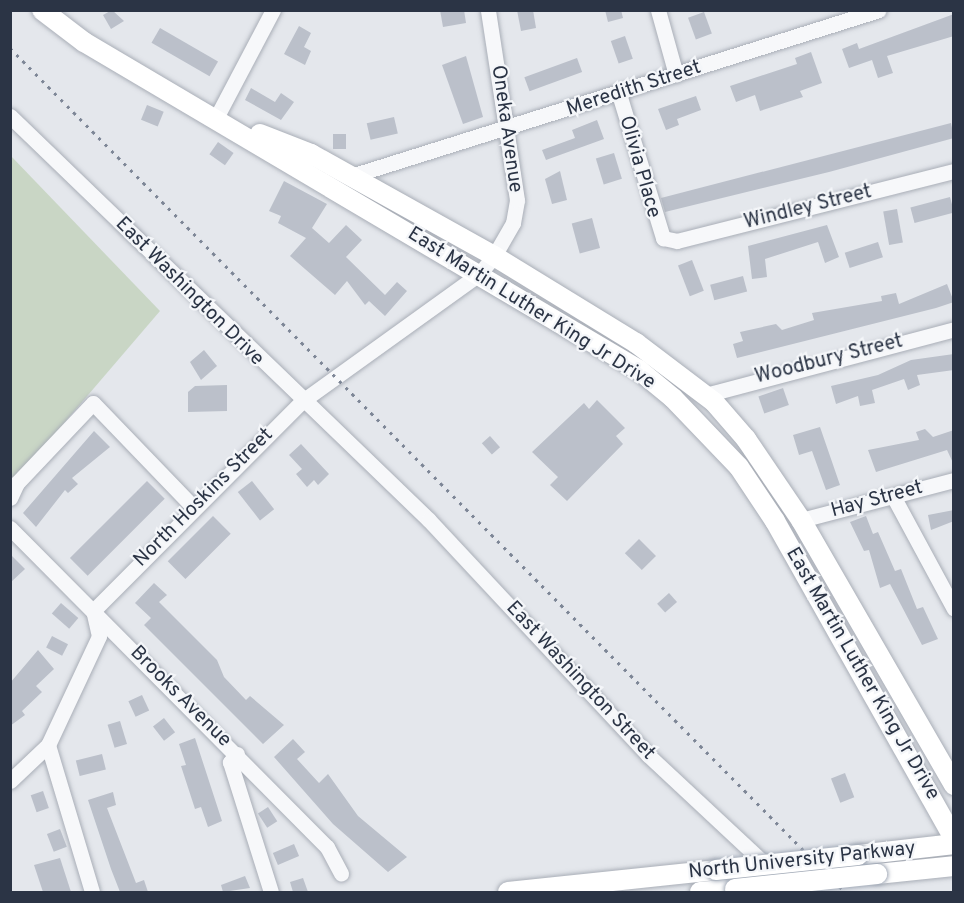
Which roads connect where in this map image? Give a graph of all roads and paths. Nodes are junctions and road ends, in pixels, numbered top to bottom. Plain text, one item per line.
1 (42, 10) edge
2 (273, 10) edge
3 (488, 10) edge
4 (658, 10) edge
5 (879, 10) edge
6 (676, 75) junction
7 (619, 94) junction
8 (10, 116) edge
9 (217, 116) junction
10 (508, 128) junction
11 (388, 164) junction
12 (954, 171) edge
13 (351, 176) junction
14 (378, 192) junction
15 (663, 238) joint
16 (494, 256) junction
17 (479, 274) junction
18 (954, 329) edge
19 (705, 395) junction
20 (301, 402) junction
21 (370, 465) joint
22 (954, 480) edge
23 (893, 496) junction
24 (10, 498) edge
25 (192, 506) junction
26 (801, 520) junction
27 (10, 528) edge
28 (954, 609) edge
29 (93, 611) junction
30 (48, 745) junction
31 (237, 754) junction
32 (10, 781) edge
33 (954, 785) edge
34 (954, 839) edge
35 (954, 844) edge
36 (954, 866) edge
37 (341, 873) dead end
38 (93, 892) edge
39 (271, 892) edge
40 (508, 892) edge
41 (700, 892) edge
42 (795, 892) edge

1 - 9 main road, East Martin Luther King Jr Drive
2 - 9 street
3 - 10 street, Oneka Avenue
4 - 6 street
5 - 6 street, Meredith Street
6 - 7 street, Meredith Street
7 - 10 street, Meredith Street
7 - 15 street, Olivia Place
8 - 20 street, East Washington Drive
9 - 13 main road, East Martin Luther King Jr Drive
9 - 17 main road, East Martin Luther King Jr Drive
10 - 11 street, Meredith Street
10 - 16 street, Oneka Avenue
11 - 13 street, Meredith Street
11 - 14 street
12 - 15 street, Windley Street
13 - 14 main road, East Martin Luther King Jr Drive
14 - 16 main road, East Martin Luther King Jr Drive
16 - 17 street, Oneka Avenue
16 - 19 main road, East Martin Luther King Jr Drive
17 - 20 street, North Hoskins Street
17 - 34 main road, East Martin Luther King Jr Drive
18 - 19 street, Woodbury Street
19 - 26 main road, East Martin Luther King Jr Drive
20 - 21 street, East Washington Drive
20 - 25 street, North Hoskins Street
21 - 42 street, East Washington Street
22 - 23 street, Hay Street
23 - 26 street, Hay Street
23 - 28 street
24 - 25 street
25 - 29 street, North Hoskins Street
26 - 33 main road, East Martin Luther King Jr Drive
27 - 29 street, Brooks Avenue
29 - 30 street
29 - 31 street, Brooks Avenue
30 - 32 street
30 - 38 street
31 - 37 street, Brooks Avenue
31 - 39 street
35 - 40 main road, North University Parkway, bridge
36 - 41 main road, North University Parkway, bridge

